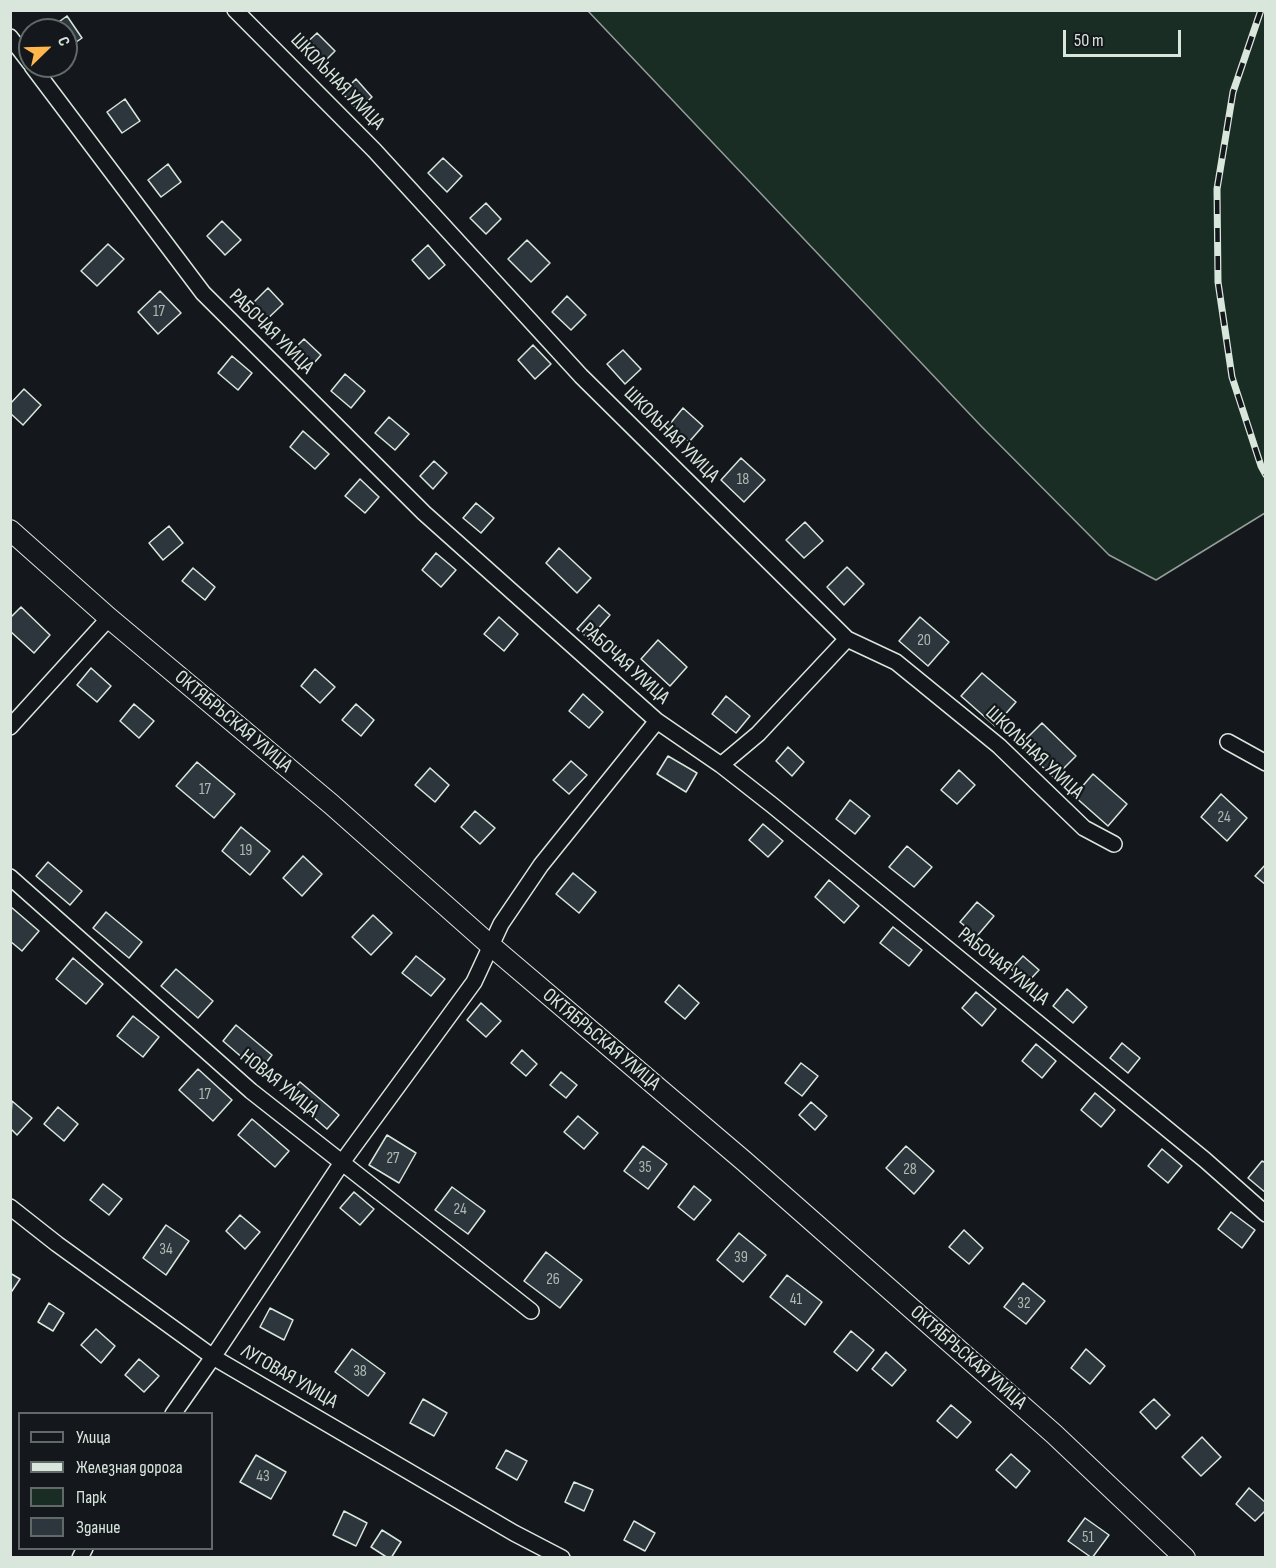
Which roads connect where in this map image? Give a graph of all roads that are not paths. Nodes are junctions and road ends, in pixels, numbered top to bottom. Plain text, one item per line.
1 (235, 10) edge
2 (42, 78) edge
3 (10, 530) edge
4 (110, 618) junction
5 (847, 639) junction
6 (657, 721) junction
7 (10, 728) edge
8 (1228, 742) dead end
9 (1266, 763) edge
10 (721, 765) junction
11 (1114, 844) dead end
12 (10, 877) edge
13 (490, 945) junction
14 (343, 1161) junction
15 (10, 1207) edge
16 (1266, 1214) edge
17 (531, 1311) dead end
18 (213, 1357) junction
19 (174, 1412) edge
20 (562, 1557) edge
21 (1185, 1557) edge

1 - 5 street, ШКОЛЬНАЯ УЛИЦА
2 - 6 street, РАБОЧАЯ УЛИЦА
3 - 4 street, ОКТЯБРЬСКАЯ УЛИЦА
4 - 7 street
4 - 13 street, ОКТЯБРЬСКАЯ УЛИЦА
5 - 10 street
5 - 11 street, ШКОЛЬНАЯ УЛИЦА
6 - 10 street, РАБОЧАЯ УЛИЦА
6 - 13 street
8 - 9 street
10 - 16 street, РАБОЧАЯ УЛИЦА
12 - 14 street, НОВАЯ УЛИЦА
13 - 14 street
13 - 21 street, ОКТЯБРЬСКАЯ УЛИЦА
14 - 17 street, НОВАЯ УЛИЦА
14 - 18 street
15 - 18 street, ЛУГОВАЯ УЛИЦА
18 - 19 street
18 - 20 street, ЛУГОВАЯ УЛИЦА

